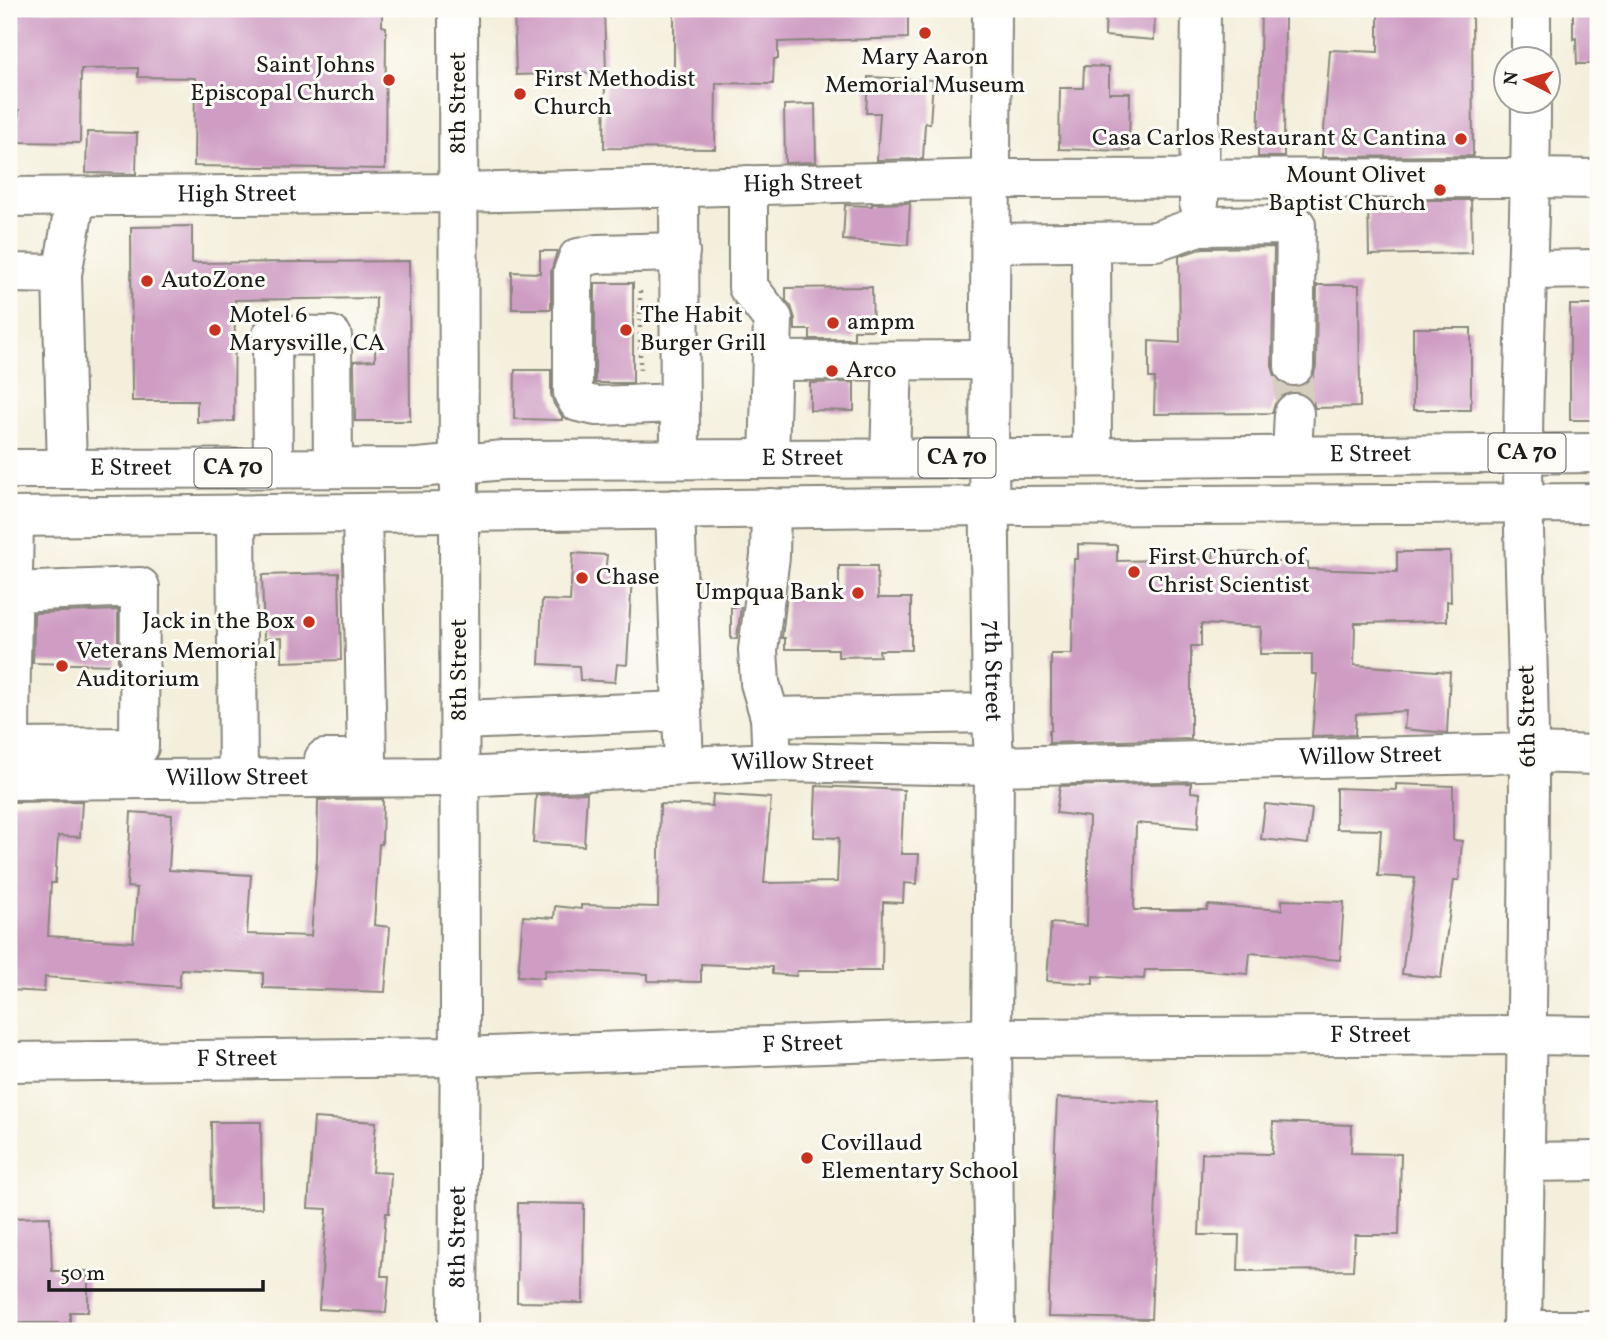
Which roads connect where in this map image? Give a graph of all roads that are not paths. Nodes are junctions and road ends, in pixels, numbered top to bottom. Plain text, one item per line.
1 (458, 9) edge
2 (992, 9) edge
3 (1201, 9) edge
4 (1531, 9) edge
5 (1531, 46) edge
6 (1531, 116) edge
7 (1199, 178) junction
8 (1531, 178) junction
9 (992, 179) junction
10 (1598, 179) edge
11 (748, 185) junction
12 (679, 187) junction
13 (459, 193) junction
14 (9, 197) edge
15 (76, 197) junction
16 (1199, 226) junction
17 (1091, 242) junction
18 (991, 243) junction
19 (680, 252) junction
20 (1598, 268) edge
21 (1528, 270) junction
22 (9, 273) edge
23 (62, 274) junction
24 (990, 360) junction
25 (772, 361) junction
26 (892, 361) junction
27 (1294, 366) tunnel mouth
28 (680, 403) junction
29 (1294, 413) tunnel mouth
30 (1523, 453) junction
31 (1598, 453) edge
32 (1292, 455) junction
33 (1092, 457) junction
34 (890, 458) junction
35 (989, 458) junction
36 (680, 459) junction
37 (769, 459) junction
38 (458, 465) junction
39 (273, 468) junction
40 (332, 468) junction
41 (9, 469) edge
42 (67, 469) junction
43 (1523, 502) junction
44 (1598, 503) edge
45 (990, 506) junction
46 (771, 508) junction
47 (675, 509) junction
48 (459, 511) junction
49 (362, 513) junction
50 (236, 514) junction
51 (11, 517) edge
52 (12, 592) junction
53 (682, 711) junction
54 (992, 713) junction
55 (9, 716) edge
56 (769, 717) junction
57 (460, 720) junction
58 (1529, 753) junction
59 (1598, 755) edge
60 (772, 762) junction
61 (684, 766) junction
62 (994, 766) junction
63 (238, 770) junction
64 (460, 777) junction
65 (9, 780) edge
66 (1528, 1035) junction
67 (1598, 1036) edge
68 (992, 1038) junction
69 (460, 1057) junction
70 (9, 1062) edge
71 (1598, 1161) edge
72 (1525, 1162) junction
73 (1598, 1330) edge
74 (458, 1331) edge
75 (995, 1331) edge
76 (1522, 1331) edge

1 - 13 main road, 8th Street
2 - 9 main road, 7th Street
3 - 7 main road
4 - 5 main road
6 - 8 main road, 6th Street
7 - 8 main road, High Street
7 - 9 main road, High Street
7 - 16 main road
8 - 10 main road, High Street
8 - 21 main road, 6th Street
9 - 11 main road, High Street
9 - 18 main road, 7th Street
11 - 12 main road, High Street
11 - 25 main road
12 - 13 main road, High Street
12 - 19 main road
13 - 15 main road, High Street
13 - 38 main road, 8th Street
14 - 15 main road, High Street
15 - 23 main road
16 - 17 main road
16 - 27 main road
17 - 18 main road
17 - 33 main road
18 - 24 main road, 7th Street
19 - 28 main road
19 - 28 main road
20 - 21 main road
21 - 30 main road, 6th Street
22 - 23 main road
23 - 42 main road
24 - 26 main road
24 - 35 main road, 7th Street
25 - 26 main road
25 - 37 main road
26 - 34 main road
28 - 36 main road
29 - 32 main road
30 - 31 main road, E Street / CA 70
30 - 32 main road, E Street / CA 70
30 - 43 main road, 6th Street
32 - 33 main road, E Street / CA 70
33 - 35 main road, E Street / CA 70
34 - 35 main road, E Street / CA 70
34 - 37 main road, E Street / CA 70
35 - 45 main road, 7th Street
36 - 37 main road, E Street / CA 70
36 - 38 main road, E Street / CA 70
38 - 40 main road, E Street / CA 70
38 - 48 main road, 8th Street
39 - 40 main road, E Street / CA 70
39 - 40 main road
39 - 42 main road, E Street / CA 70
41 - 42 main road, E Street / CA 70
43 - 44 main road, E Street / CA 70
43 - 45 main road, E Street / CA 70
43 - 58 main road, 6th Street
45 - 46 main road, E Street / CA 70
45 - 54 main road, 7th Street
46 - 47 main road, E Street / CA 70
46 - 56 main road
47 - 48 main road, E Street / CA 70
47 - 53 main road
48 - 49 main road, E Street / CA 70
48 - 57 main road, 8th Street
49 - 50 main road, E Street / CA 70
49 - 63 main road
50 - 51 main road, E Street / CA 70
50 - 63 main road
51 - 52 main road
52 - 55 main road
52 - 55 main road
53 - 57 main road
53 - 61 main road
54 - 56 main road
54 - 62 main road, 7th Street
56 - 60 main road
57 - 64 main road, 8th Street
58 - 59 main road, Willow Street
58 - 62 main road, Willow Street
58 - 66 main road, 6th Street
60 - 61 main road, Willow Street
60 - 62 main road, Willow Street
61 - 64 main road, Willow Street
62 - 68 main road, 7th Street
63 - 64 main road, Willow Street
63 - 65 main road, Willow Street
64 - 69 main road, 8th Street
66 - 67 main road, F Street
66 - 68 main road, F Street
66 - 72 main road, 6th Street
68 - 69 main road, F Street
68 - 75 main road, 7th Street
69 - 70 main road, F Street
69 - 74 main road, 8th Street
71 - 72 main road
72 - 76 main road, 6th Street
73 - 76 main road

